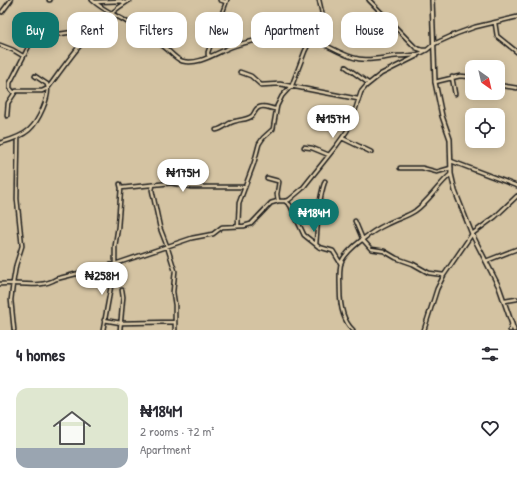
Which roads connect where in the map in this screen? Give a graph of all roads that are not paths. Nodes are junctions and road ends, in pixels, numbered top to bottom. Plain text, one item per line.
1 (11, 0) edge
2 (130, 0) edge
3 (220, 0) edge
4 (319, 0) edge
5 (369, 0) edge
6 (432, 0) edge
7 (93, 1) edge
8 (226, 1) edge
9 (125, 3) junction
10 (2, 12) dead end
11 (108, 12) edge
12 (112, 12) edge
13 (322, 12) edge
14 (517, 17) edge
15 (118, 18) edge
16 (495, 22) junction
17 (251, 43) edge
18 (434, 44) junction
19 (0, 45) edge
20 (27, 48) edge
21 (78, 48) edge
22 (307, 48) edge
23 (331, 48) edge
24 (427, 50) junction
25 (517, 52) edge
26 (23, 56) junction
27 (211, 56) junction
28 (417, 56) junction
29 (346, 67) dead end
30 (240, 72) dead end
31 (35, 76) dead end
32 (465, 76) edge
33 (452, 77) junction
34 (435, 82) junction
35 (369, 83) junction
36 (505, 86) edge
37 (291, 87) junction
38 (48, 88) junction
39 (517, 88) edge
40 (14, 93) junction
41 (455, 94) dead end
42 (358, 99) junction
43 (276, 109) junction
44 (7, 116) dead end
45 (216, 130) dead end
46 (18, 138) junction
47 (342, 138) junction
48 (0, 143) edge
49 (304, 147) dead end
50 (371, 152) dead end
51 (329, 155) junction
52 (451, 161) junction
53 (400, 168) dead end
54 (451, 168) junction
55 (451, 174) junction
56 (267, 178) dead end
57 (325, 181) dead end
58 (120, 184) dead end
59 (153, 185) junction
60 (517, 186) edge
61 (245, 187) junction
62 (121, 188) junction
63 (517, 196) edge
64 (278, 201) junction
65 (285, 201) junction
66 (355, 221) dead end
67 (238, 226) junction
68 (472, 234) junction
69 (362, 240) junction
70 (316, 244) junction
71 (167, 246) junction
72 (517, 249) edge
73 (486, 261) junction
74 (115, 264) junction
75 (341, 264) junction
76 (444, 275) junction
77 (13, 283) junction
78 (0, 284) edge
79 (122, 290) dead end
80 (517, 299) edge
81 (505, 301) junction
82 (104, 320) junction
83 (175, 322) junction
84 (121, 323) junction
85 (512, 324) junction
86 (14, 330) edge
87 (103, 330) edge
88 (120, 330) edge
89 (175, 330) edge
90 (353, 330) edge
91 (424, 330) edge
92 (510, 330) edge
93 (514, 330) edge

1 - 10 street
2 - 9 street
3 - 8 street
4 - 13 street
5 - 24 street
6 - 18 main road
7 - 9 street
7 - 11 street
8 - 27 street
9 - 12 street
14 - 16 street
15 - 27 street
16 - 18 street
16 - 25 street
17 - 27 street
18 - 24 street
18 - 34 main road
19 - 26 street
20 - 26 street
21 - 38 street
22 - 37 street
23 - 28 street
24 - 28 street
26 - 40 street
28 - 35 street
29 - 35 street
30 - 37 street
31 - 38 street
32 - 33 street
33 - 34 street
33 - 41 street
34 - 52 main road
35 - 42 street
36 - 39 street
37 - 42 street
37 - 43 street
38 - 40 street
38 - 46 street
40 - 44 street
42 - 47 street
43 - 45 street
43 - 61 street
46 - 48 street
46 - 77 street
47 - 50 street
47 - 51 street
49 - 51 street
51 - 65 street
52 - 54 main road
52 - 60 street
53 - 54 street
54 - 55 main road
55 - 68 main road
55 - 69 street
56 - 64 street
57 - 70 street
58 - 62 street
59 - 61 street
59 - 62 street
59 - 71 street
61 - 67 street
62 - 74 street
63 - 68 street
64 - 65 street
64 - 67 street
65 - 70 street
66 - 69 street
67 - 71 street
68 - 73 main road
68 - 76 street
69 - 75 street
69 - 76 street
70 - 75 street
71 - 74 street
71 - 83 street
72 - 73 street
73 - 81 main road
74 - 77 street
74 - 82 street
75 - 90 street
76 - 91 street
77 - 78 street
77 - 86 street
79 - 84 street
80 - 81 street
81 - 85 main road
82 - 84 street
82 - 87 street
83 - 84 street
83 - 89 street
84 - 88 street
85 - 92 street
85 - 93 main road

